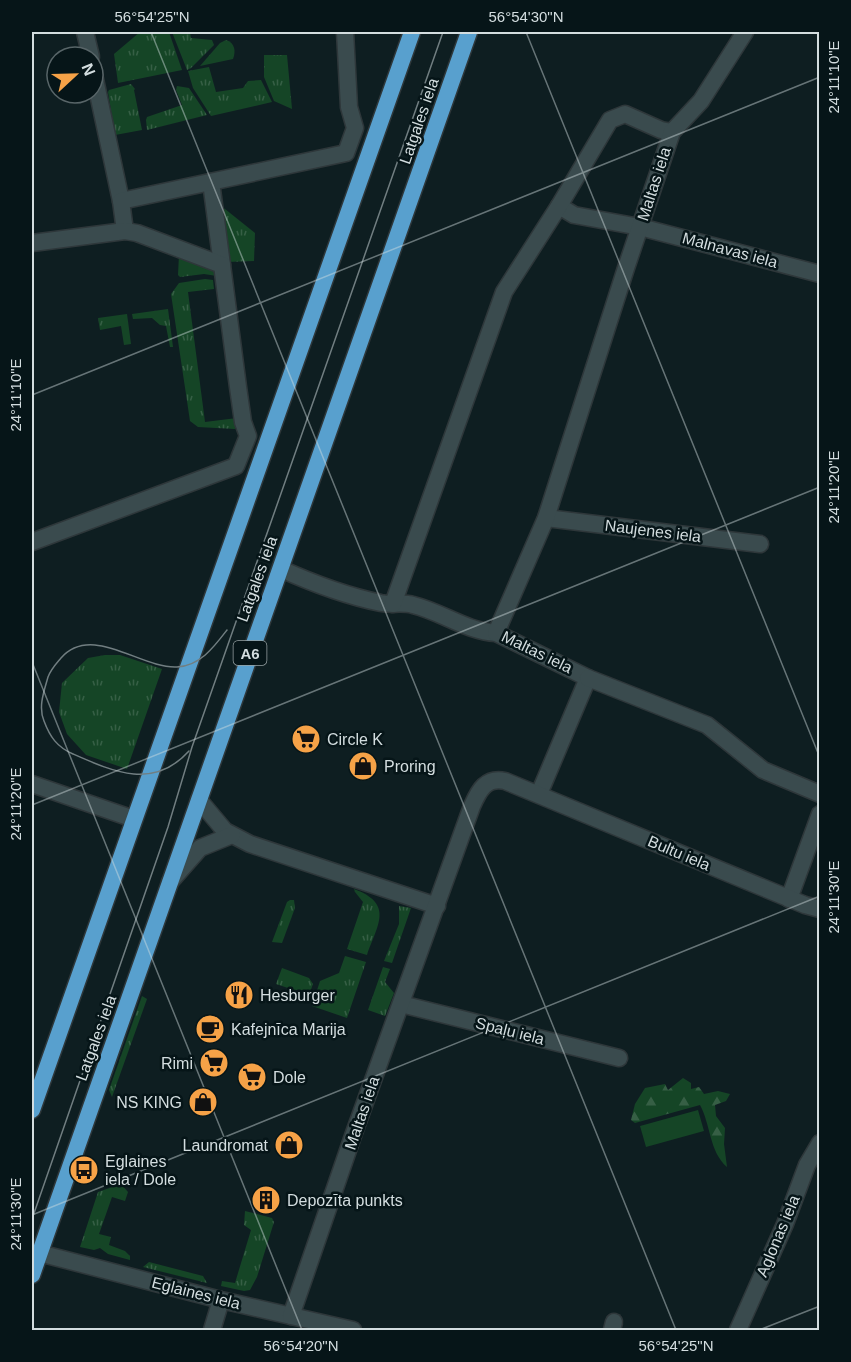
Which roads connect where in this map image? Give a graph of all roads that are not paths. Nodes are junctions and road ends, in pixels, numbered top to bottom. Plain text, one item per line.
1 (345, 32) edge
2 (412, 32) edge
3 (469, 32) edge
4 (745, 32) edge
5 (100, 105) edge
6 (672, 132) junction
7 (351, 141) junction
8 (371, 148) junction
9 (211, 182) junction
10 (121, 201) junction
11 (559, 206) junction
12 (640, 227) junction
13 (125, 231) junction
14 (32, 243) edge
15 (222, 265) junction
16 (819, 274) edge
17 (242, 452) junction
18 (261, 460) junction
19 (546, 518) junction
20 (32, 542) edge
21 (760, 544) dead end
22 (280, 569) junction
23 (393, 604) junction
24 (496, 633) junction
25 (588, 678) junction
26 (32, 784) edge
27 (539, 794) junction
28 (819, 794) edge
29 (199, 800) junction
30 (819, 814) edge
31 (134, 819) junction
32 (232, 835) junction
33 (169, 883) junction
34 (789, 899) junction
35 (436, 906) junction
36 (819, 909) edge
37 (401, 1004) junction
38 (619, 1058) dead end
39 (32, 1110) edge
40 (819, 1143) edge
41 (35, 1252) edge
42 (32, 1275) edge
43 (221, 1300) junction
44 (291, 1316) junction
45 (212, 1330) edge
46 (353, 1330) edge
47 (738, 1330) edge

1 - 7 street
2 - 8 highway
3 - 22 highway, Latgales iela / A6
4 - 6 street, Maltas iela
5 - 10 street
6 - 11 street
6 - 12 street, Maltas iela
7 - 8 street
7 - 9 street
8 - 18 highway
9 - 10 street
9 - 15 street
10 - 13 street
11 - 12 street, Malnavas iela
11 - 23 street
12 - 16 street, Malnavas iela
12 - 19 street, Maltas iela
13 - 14 street
13 - 15 street
15 - 17 street
17 - 18 street
17 - 20 street
18 - 31 highway
19 - 21 street, Naujenes iela
19 - 24 street, Maltas iela
22 - 23 street
22 - 29 highway, Latgales iela / A6
23 - 24 street
24 - 25 street, Maltas iela
25 - 27 street, Maltas iela
25 - 28 street
26 - 31 street
27 - 34 street, Bultu iela
27 - 35 street, Maltas iela
29 - 32 street
29 - 33 highway, Latgales iela / A6
30 - 34 street
31 - 39 highway
32 - 33 street
32 - 35 street
33 - 41 highway, Latgales iela / A6
34 - 36 street, Bultu iela
35 - 37 street, Maltas iela
37 - 38 street, Spaļu iela
37 - 44 street, Maltas iela
40 - 47 street, Aglonas iela
41 - 42 highway, Latgales iela / A6
41 - 43 street, Eglaines iela
43 - 44 street, Eglaines iela
43 - 45 street
44 - 46 street, Eglaines iela

